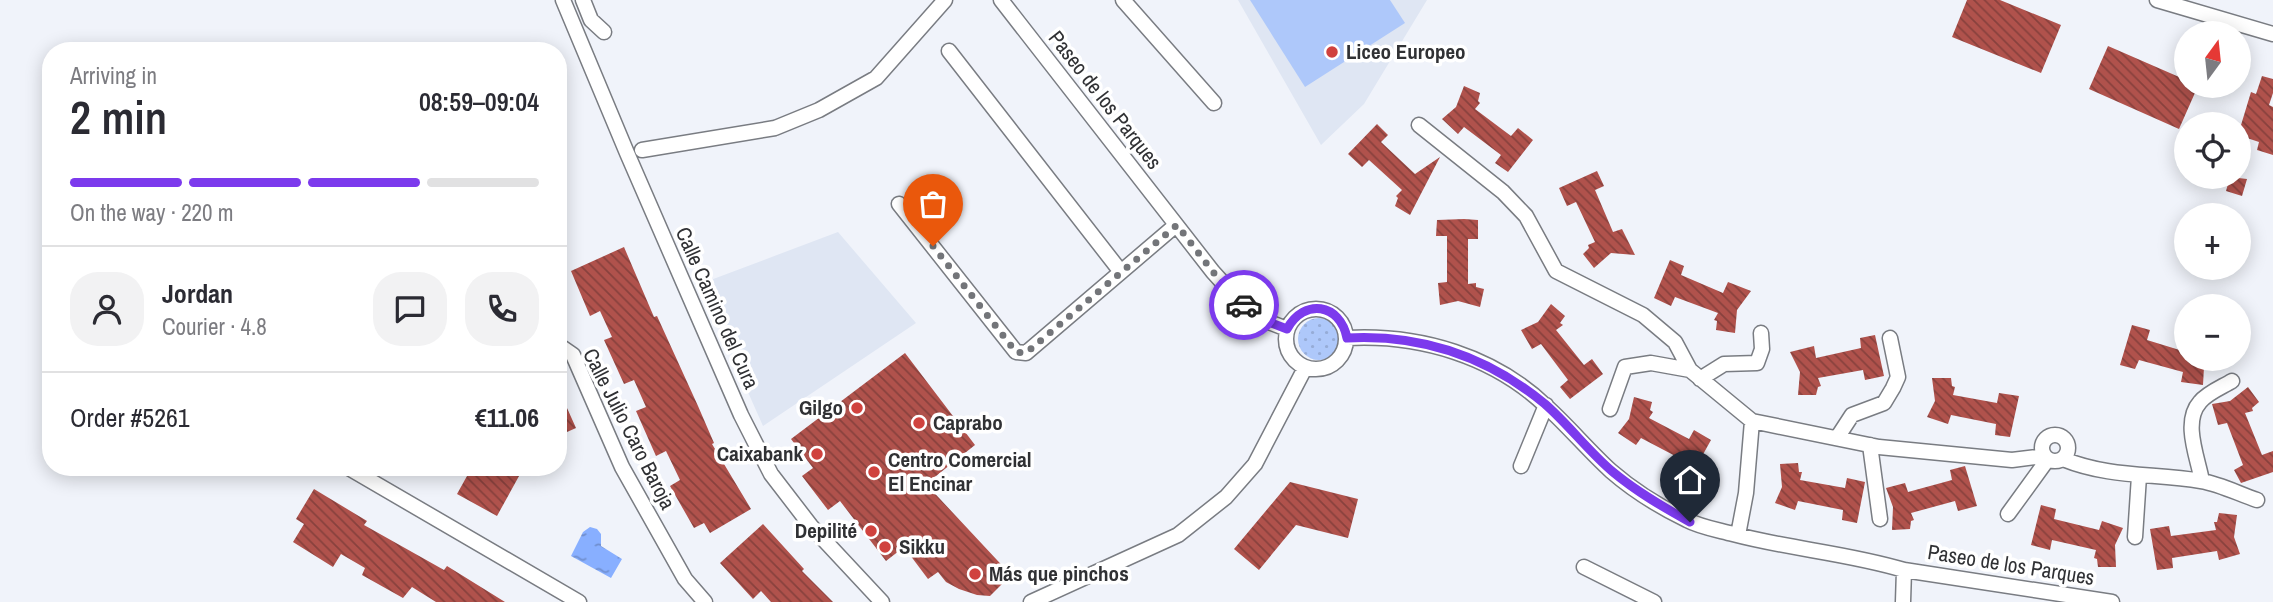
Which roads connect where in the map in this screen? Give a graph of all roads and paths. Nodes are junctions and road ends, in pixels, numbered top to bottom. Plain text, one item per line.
1 (563, 0) edge
2 (583, 0) edge
3 (945, 0) edge
4 (1001, 0) edge
5 (1123, 0) edge
6 (2157, 0) edge
7 (604, 32) dead end
8 (2273, 34) edge
9 (949, 51) dead end
10 (1214, 103) dead end
11 (1419, 125) dead end
12 (642, 150) dead end
13 (899, 204) dead end
14 (1177, 225) junction
15 (1121, 272) junction
16 (1287, 329) junction
17 (1761, 333) dead end
18 (1347, 338) junction
19 (1890, 338) dead end
20 (567, 351) edge
21 (1305, 368) junction
22 (1695, 375) junction
23 (2232, 381) dead end
24 (1545, 405) junction
25 (1610, 409) dead end
26 (1752, 421) junction
27 (1837, 438) junction
28 (1870, 445) junction
29 (2046, 457) junction
30 (2063, 459) junction
31 (1521, 466) dead end
32 (362, 476) edge
33 (2139, 476) junction
34 (2202, 481) junction
35 (2257, 500) dead end
36 (2008, 514) dead end
37 (1880, 519) dead end
38 (1738, 535) junction
39 (2135, 537) dead end
40 (1584, 567) dead end
41 (1904, 570) junction
42 (579, 602) edge
43 (705, 602) edge
44 (882, 602) edge
45 (1031, 602) edge
46 (1654, 602) edge
47 (1903, 602) edge
48 (2112, 602) edge

1 - 44 street, Calle Camino del Cura
2 - 7 street
3 - 12 street
4 - 14 street, Paseo de los Parques
5 - 10 street
6 - 8 street
9 - 15 street
11 - 22 street
13 - 15 street
14 - 15 street
14 - 16 street, Paseo de los Parques
16 - 18 street
16 - 21 street
17 - 22 street
18 - 21 street
18 - 24 street, Paseo de los Parques
19 - 27 street
20 - 43 street, Calle Julio Caro Baroja
21 - 45 street
22 - 25 street
22 - 26 street
23 - 34 street
24 - 31 street
24 - 38 street, Paseo de los Parques
26 - 27 street
26 - 38 street
27 - 28 street
28 - 29 street
28 - 37 street
29 - 30 street
29 - 30 street
29 - 36 street
30 - 33 street
32 - 42 street
33 - 34 street
33 - 39 street
34 - 35 street
38 - 41 street, Paseo de los Parques
40 - 46 street
41 - 47 street, Paseo de los Parques
41 - 48 street, Paseo de los Parques

